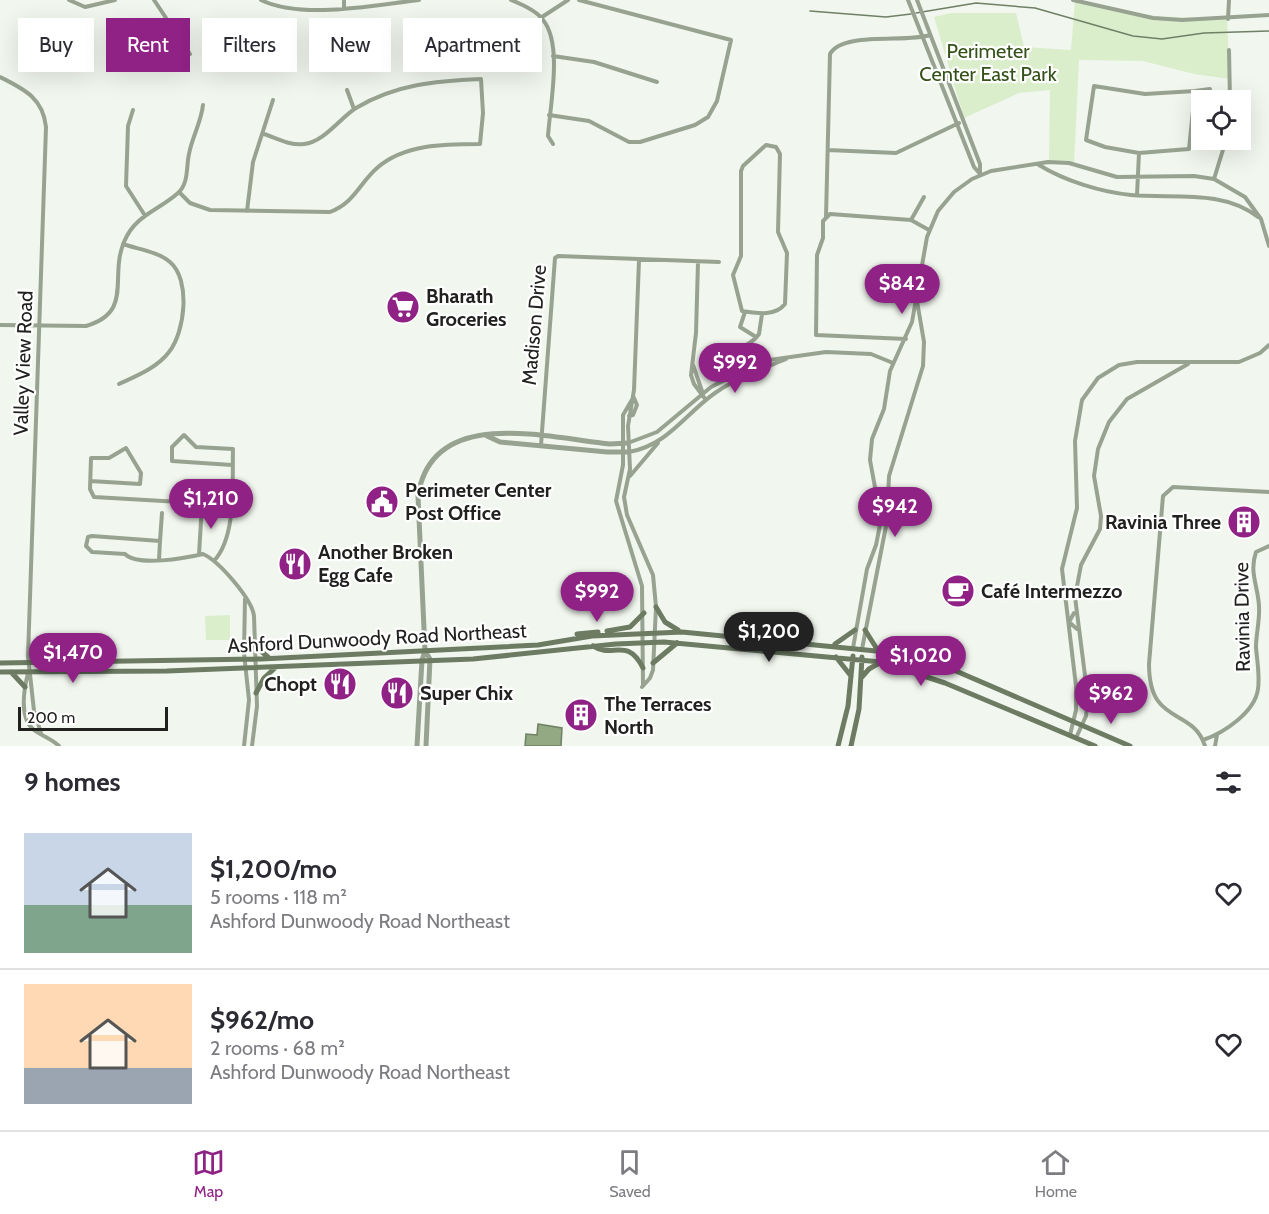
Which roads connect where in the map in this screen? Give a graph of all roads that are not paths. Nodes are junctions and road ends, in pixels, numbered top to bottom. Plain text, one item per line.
1 (69, 0) edge
2 (115, 0) edge
3 (154, 0) edge
4 (261, 0) edge
5 (344, 0) edge
6 (358, 0) edge
7 (419, 0) edge
8 (511, 0) edge
9 (568, 0) edge
10 (579, 0) edge
11 (908, 0) edge
12 (917, 0) edge
13 (1073, 0) edge
14 (1229, 0) edge
15 (1100, 3) edge
16 (359, 6) junction
17 (345, 8) junction
18 (1269, 15) edge
19 (542, 17) junction
20 (166, 18) edge
21 (1228, 19) junction
22 (930, 35) junction
23 (923, 38) junction
24 (1229, 50) dead end
25 (553, 56) junction
26 (0, 77) edge
27 (657, 82) dead end
28 (1210, 89) dead end
29 (347, 90) dead end
30 (1203, 90) edge
31 (1230, 90) edge
32 (1191, 91) edge
33 (273, 100) dead end
34 (203, 105) dead end
35 (354, 109) junction
36 (133, 110) dead end
37 (549, 115) junction
38 (964, 122) junction
39 (957, 124) junction
40 (1191, 132) edge
41 (264, 134) junction
42 (553, 144) dead end
43 (828, 150) junction
44 (1223, 150) edge
45 (1139, 153) junction
46 (1039, 165) junction
47 (981, 175) junction
48 (1138, 178) junction
49 (1214, 179) junction
50 (179, 192) junction
51 (1137, 195) junction
52 (924, 197) dead end
53 (247, 211) junction
54 (144, 214) junction
55 (826, 218) junction
56 (1261, 219) junction
57 (911, 220) junction
58 (929, 230) junction
59 (123, 244) junction
60 (1269, 246) edge
61 (639, 260) junction
62 (698, 262) junction
63 (719, 262) dead end
64 (917, 295) junction
65 (745, 312) junction
66 (762, 314) junction
67 (0, 325) edge
68 (39, 325) junction
69 (756, 338) junction
70 (906, 339) junction
71 (1269, 345) edge
72 (789, 357) junction
73 (893, 363) junction
74 (1189, 363) junction
75 (741, 370) junction
76 (744, 377) junction
77 (119, 384) dead end
78 (702, 393) junction
79 (633, 397) junction
80 (706, 400) junction
81 (541, 435) junction
82 (487, 436) junction
83 (660, 441) junction
84 (625, 443) junction
85 (541, 445) junction
86 (626, 452) junction
87 (232, 465) junction
88 (627, 479) junction
89 (90, 482) junction
90 (878, 490) junction
91 (1269, 492) edge
92 (202, 504) junction
93 (232, 505) junction
94 (162, 513) dead end
95 (885, 532) junction
96 (160, 541) junction
97 (1269, 546) edge
98 (199, 555) junction
99 (159, 560) junction
100 (214, 561) junction
101 (866, 576) junction
102 (245, 597) junction
103 (872, 598) junction
104 (656, 607) junction
105 (1075, 611) junction
106 (644, 613) junction
107 (1069, 622) junction
108 (855, 630) junction
109 (865, 630) junction
110 (644, 632) junction
111 (655, 632) junction
112 (682, 632) junction
113 (1078, 633) junction
114 (557, 642) junction
115 (644, 642) junction
116 (654, 642) junction
117 (677, 643) junction
118 (254, 645) junction
119 (831, 645) junction
120 (593, 646) junction
121 (853, 648) junction
122 (862, 649) junction
123 (878, 650) junction
124 (425, 651) junction
125 (836, 657) junction
126 (852, 658) junction
127 (862, 658) junction
128 (245, 659) junction
129 (254, 659) junction
130 (271, 659) junction
131 (430, 659) junction
132 (422, 660) junction
133 (880, 662) junction
134 (0, 663) edge
135 (28, 663) junction
136 (653, 663) junction
137 (247, 668) junction
138 (254, 668) junction
139 (276, 668) junction
140 (644, 668) junction
141 (0, 672) edge
142 (11, 672) junction
143 (29, 672) junction
144 (851, 676) junction
145 (861, 679) junction
146 (25, 687) junction
147 (256, 693) junction
148 (1074, 721) junction
149 (1082, 725) junction
150 (41, 733) junction
151 (1217, 735) junction
152 (1073, 736) junction
153 (1203, 740) junction
154 (59, 746) edge
155 (244, 746) edge
156 (252, 746) edge
157 (417, 746) edge
158 (426, 746) edge
159 (838, 746) edge
160 (851, 746) edge
161 (1095, 746) edge
162 (1130, 746) edge
163 (1205, 746) edge
164 (1215, 746) edge

1 - 2 street
3 - 20 street
4 - 17 street
5 - 17 street
6 - 16 street
7 - 16 street
8 - 19 street
9 - 19 street
10 - 37 street
11 - 23 street
12 - 22 street
13 - 15 street
14 - 21 street
15 - 21 street
16 - 17 street
18 - 21 street
19 - 25 street
22 - 23 street
22 - 38 street
23 - 39 street
23 - 43 street
24 - 31 street
25 - 27 street
25 - 37 street
26 - 68 street, Valley View Road
28 - 30 street
29 - 35 street
32 - 45 street
33 - 41 street
34 - 50 street
35 - 41 street
35 - 53 street
36 - 54 street
37 - 42 street
38 - 39 street
38 - 47 street
39 - 43 street
39 - 47 street
40 - 45 street
41 - 53 street
43 - 55 street
44 - 49 street
45 - 48 street
46 - 47 street
46 - 48 street
46 - 51 street
47 - 58 street
48 - 49 street
48 - 51 street
49 - 56 street
50 - 53 street
50 - 54 street
51 - 56 street
52 - 57 street
54 - 59 street
55 - 57 street
55 - 70 street
56 - 60 street
57 - 58 street
58 - 64 street
59 - 68 street
59 - 77 street
61 - 62 street, Madison Drive
61 - 79 street
61 - 81 street, Madison Drive
62 - 63 street, Madison Drive
62 - 78 street
64 - 70 street
64 - 95 street
65 - 66 street
65 - 66 street
65 - 69 street
66 - 69 street
67 - 68 street
68 - 135 street, Valley View Road
69 - 75 street
70 - 73 street
71 - 74 street
72 - 73 street
72 - 75 street
72 - 76 street
73 - 90 street
74 - 105 street
74 - 107 street
75 - 76 street
75 - 78 street
76 - 80 street
78 - 80 street
78 - 84 street
79 - 84 street
79 - 84 street
80 - 83 street
81 - 82 street
81 - 84 street
81 - 85 street, Madison Drive
82 - 85 street
82 - 124 street
83 - 86 street
83 - 88 street
84 - 86 street
85 - 86 street
86 - 88 street
86 - 106 street
87 - 87 street
87 - 93 street
88 - 104 street
89 - 89 street
89 - 92 street
90 - 95 street
90 - 101 street
91 - 153 street
92 - 93 street
92 - 98 street
93 - 100 street
94 - 96 street
95 - 103 street
96 - 99 street
96 - 99 street
97 - 151 street, Ravinia Drive
98 - 99 street
98 - 100 street
100 - 102 street
101 - 103 street
101 - 108 street
102 - 118 street
102 - 128 street
103 - 109 street
104 - 111 street
104 - 112 main road
105 - 107 street
105 - 113 street
106 - 110 street
106 - 114 main road
107 - 113 street
107 - 148 street
108 - 119 main road
108 - 121 street
109 - 122 street
109 - 123 main road
110 - 111 main road, Ashford Dunwoody Road Northeast
110 - 114 main road, Ashford Dunwoody Road Northeast
110 - 115 street
111 - 112 main road, Ashford Dunwoody Road Northeast
111 - 116 street
112 - 119 main road, Ashford Dunwoody Road Northeast
113 - 149 street
114 - 124 main road, Ashford Dunwoody Road Northeast
115 - 116 main road, Ashford Dunwoody Road Northeast
115 - 120 main road, Ashford Dunwoody Road Northeast
115 - 140 street
116 - 117 main road, Ashford Dunwoody Road Northeast
116 - 136 street
117 - 125 main road, Ashford Dunwoody Road Northeast
117 - 136 main road
118 - 129 street
118 - 130 main road
119 - 121 main road, Ashford Dunwoody Road Northeast
120 - 131 main road, Ashford Dunwoody Road Northeast
120 - 140 main road
121 - 122 main road, Ashford Dunwoody Road Northeast
121 - 126 main road
122 - 123 main road, Ashford Dunwoody Road Northeast
122 - 127 main road
123 - 148 main road, Ashford Dunwoody Road Northeast
124 - 130 main road, Ashford Dunwoody Road Northeast
124 - 131 street
124 - 132 street
125 - 126 main road, Ashford Dunwoody Road Northeast
125 - 144 main road
126 - 127 main road, Ashford Dunwoody Road Northeast
126 - 144 main road
127 - 133 main road, Ashford Dunwoody Road Northeast
127 - 145 main road
128 - 129 main road, Ashford Dunwoody Road Northeast
128 - 135 main road, Ashford Dunwoody Road Northeast
128 - 137 street
129 - 130 main road, Ashford Dunwoody Road Northeast
129 - 138 street
131 - 132 main road, Ashford Dunwoody Road Northeast
131 - 158 street
132 - 139 main road, Ashford Dunwoody Road Northeast
132 - 157 street
133 - 145 main road
133 - 152 main road, Ashford Dunwoody Road Northeast
134 - 135 main road, Ashford Dunwoody Road Northeast
135 - 143 street, Valley View Road
136 - 140 street
137 - 138 main road, Ashford Dunwoody Road Northeast
137 - 143 main road, Ashford Dunwoody Road Northeast
137 - 155 street
138 - 139 main road, Ashford Dunwoody Road Northeast
138 - 147 street
139 - 147 main road
141 - 142 main road, Ashford Dunwoody Road Northeast
142 - 143 main road, Ashford Dunwoody Road Northeast
142 - 146 main road
143 - 146 street
143 - 150 street, Valley View Road
144 - 159 main road
145 - 160 main road
146 - 150 street
147 - 156 street
148 - 149 main road, Ashford Dunwoody Road Northeast
148 - 152 street
149 - 152 street
149 - 162 main road, Ashford Dunwoody Road Northeast
150 - 154 street
151 - 153 street, Ravinia Drive
151 - 164 street
152 - 161 main road, Ashford Dunwoody Road Northeast
153 - 163 street

